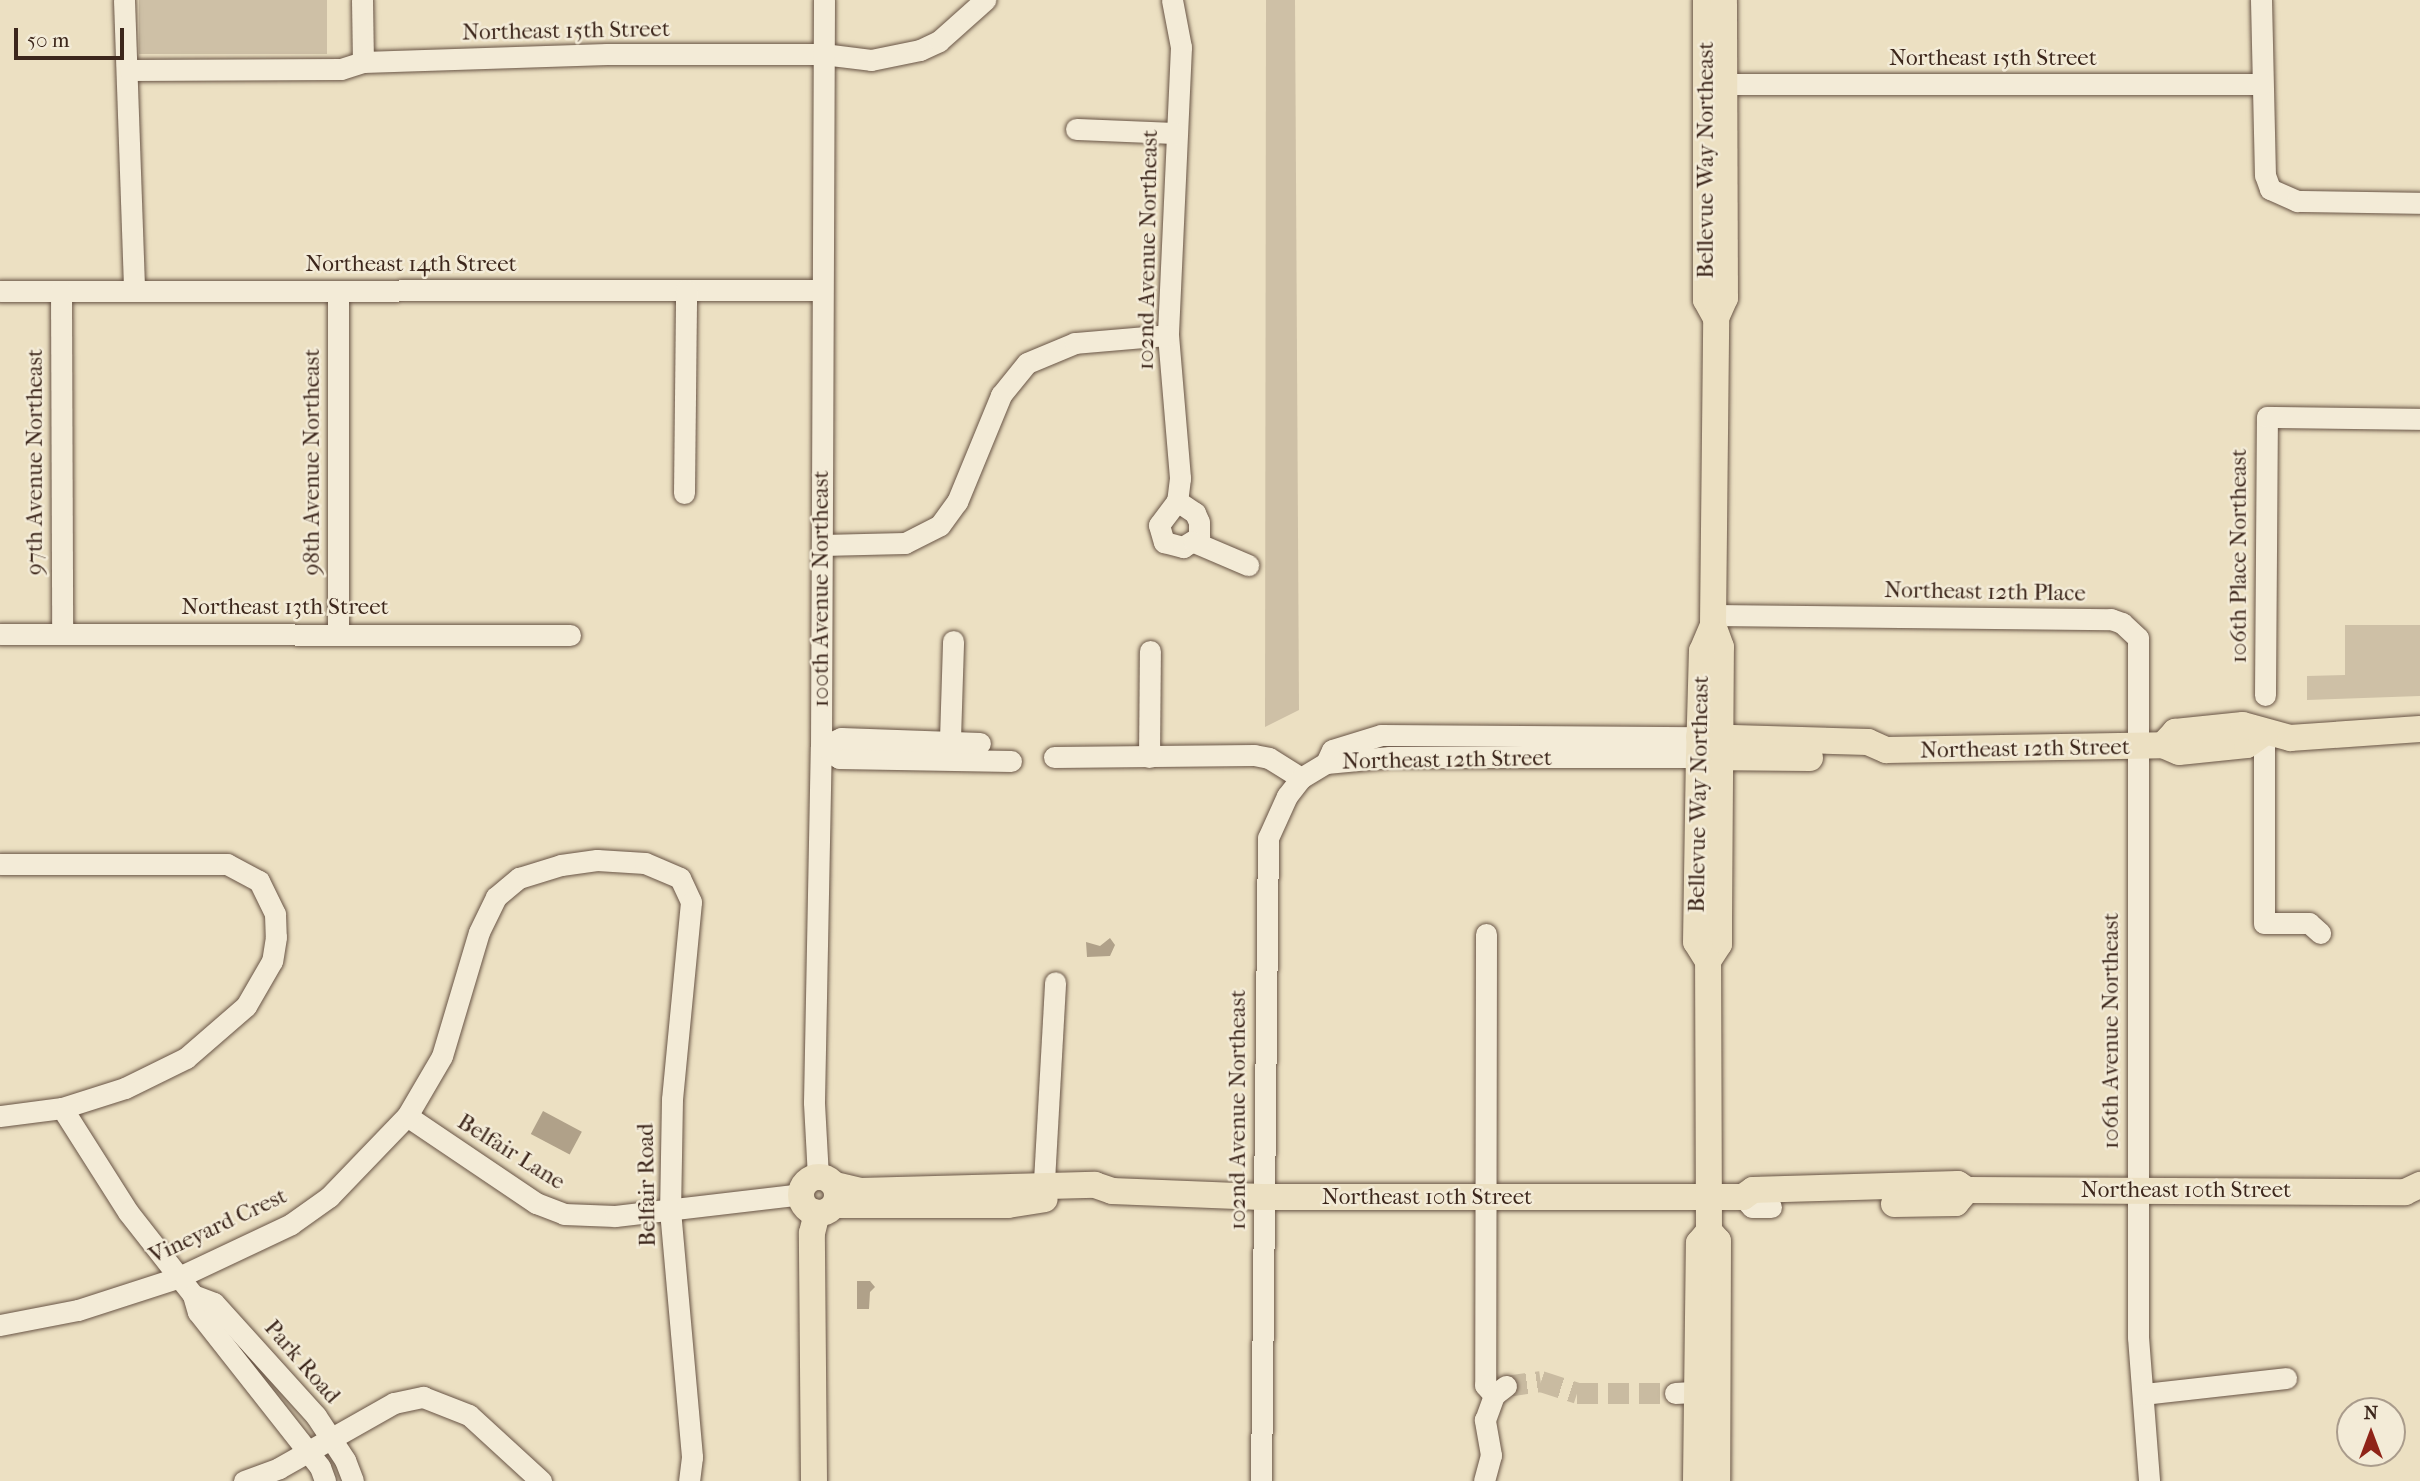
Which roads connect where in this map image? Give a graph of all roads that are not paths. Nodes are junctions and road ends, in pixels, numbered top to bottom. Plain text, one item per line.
1 (124, 0) edge
2 (362, 0) edge
3 (824, 0) edge
4 (985, 0) edge
5 (1172, 0) edge
6 (1706, 0) edge
7 (1724, 0) edge
8 (2261, 0) edge
9 (822, 54) junction
10 (363, 62) junction
11 (130, 70) junction
12 (1724, 84) junction
13 (2262, 84) junction
14 (1076, 130) dead end
15 (1176, 133) junction
16 (2420, 203) edge
17 (134, 290) junction
18 (686, 290) junction
19 (821, 290) junction
20 (0, 291) edge
21 (61, 291) junction
22 (338, 291) junction
23 (1716, 318) junction
24 (1168, 335) junction
25 (2420, 419) edge
26 (684, 493) dead end
27 (1177, 501) junction
28 (1194, 542) junction
29 (822, 545) junction
30 (1248, 565) dead end
31 (1713, 620) junction
32 (62, 632) junction
33 (338, 633) junction
34 (0, 634) edge
35 (570, 635) dead end
36 (953, 640) dead end
37 (1150, 651) dead end
38 (2265, 695) dead end
39 (2420, 711) edge
40 (2420, 729) edge
41 (2272, 732) junction
42 (1525, 736) junction
43 (950, 739) junction
44 (979, 743) dead end
45 (2150, 746) junction
46 (821, 747) junction
47 (1709, 747) junction
48 (1054, 757) dead end
49 (1149, 757) junction
50 (1440, 758) junction
51 (1011, 761) dead end
52 (1326, 763) junction
53 (1301, 778) junction
54 (0, 864) edge
55 (688, 888) joint
56 (2320, 933) dead end
57 (1486, 934) dead end
58 (1055, 982) dead end
59 (62, 1108) junction
60 (0, 1116) edge
61 (407, 1116) junction
62 (2138, 1189) junction
63 (1967, 1190) junction
64 (1043, 1192) junction
65 (2415, 1193) edge
66 (821, 1195) junction
67 (1709, 1197) junction
68 (1743, 1197) junction
69 (1262, 1198) junction
70 (1484, 1198) junction
71 (1770, 1207) joint
72 (670, 1210) junction
73 (1709, 1231) junction
74 (177, 1278) junction
75 (193, 1295) junction
76 (0, 1325) edge
77 (2286, 1378) dead end
78 (2144, 1394) junction
79 (331, 1439) junction
80 (308, 1452) junction
81 (244, 1481) edge
82 (325, 1481) edge
83 (353, 1481) edge
84 (541, 1481) edge
85 (689, 1481) edge
86 (814, 1481) edge
87 (1261, 1481) edge
88 (1484, 1481) edge
89 (1696, 1481) edge
90 (1717, 1481) edge
91 (2149, 1481) edge

1 - 11 street
2 - 10 street
3 - 9 street, 100th Avenue Northeast
4 - 9 street, Northeast 15th Street
5 - 15 street, 102nd Avenue Northeast
6 - 23 main road, Bellevue Way Northeast
7 - 12 main road, Bellevue Way Northeast
8 - 13 street
9 - 10 street, Northeast 15th Street
9 - 19 street, 100th Avenue Northeast
10 - 11 street, Northeast 15th Street
11 - 17 street
12 - 13 street, Northeast 15th Street
12 - 23 main road, Bellevue Way Northeast
13 - 16 street
14 - 15 street
15 - 24 street, 102nd Avenue Northeast
17 - 21 street, Northeast 14th Street
17 - 22 street, Northeast 14th Street
18 - 19 street, Northeast 14th Street
18 - 22 street, Northeast 14th Street
18 - 26 street
19 - 29 street, 100th Avenue Northeast
20 - 21 street, Northeast 14th Street
21 - 32 street, 97th Avenue Northeast
22 - 33 street, 98th Avenue Northeast
23 - 31 main road, Bellevue Way Northeast
24 - 27 street, 102nd Avenue Northeast
24 - 29 street
25 - 38 street, 106th Place Northeast
27 - 28 street
27 - 28 street, 102nd Avenue Northeast
28 - 30 street, 102nd Avenue Northeast
29 - 46 street, 100th Avenue Northeast
31 - 45 street, Northeast 12th Place
31 - 47 main road, Bellevue Way Northeast
32 - 33 street, Northeast 13th Street
32 - 34 street, Northeast 13th Street
33 - 35 street, Northeast 13th Street
36 - 43 street
37 - 49 street
39 - 41 main road
40 - 41 main road, Northeast 12th Street
41 - 45 main road, Northeast 12th Street
41 - 56 street
42 - 47 street, Northeast 12th Street
42 - 50 street
42 - 52 street, Northeast 12th Street
43 - 44 street
43 - 46 street
45 - 47 main road, Northeast 12th Street
45 - 62 street, 106th Avenue Northeast
46 - 51 street
46 - 66 street, 100th Avenue Northeast
47 - 50 street, Northeast 12th Street
47 - 67 main road, Bellevue Way Northeast
48 - 49 street
49 - 53 street
50 - 52 street, Northeast 12th Street
52 - 53 street, 102nd Avenue Northeast
53 - 69 street, 102nd Avenue Northeast
54 - 59 street
55 - 61 street, Vineyard Crest
55 - 72 street, Belfair Road
57 - 70 street
58 - 64 street
59 - 60 street
59 - 74 street, Park Road
61 - 72 street, Belfair Lane
61 - 74 street, Vineyard Crest
62 - 63 main road, Northeast 10th Street
62 - 65 main road, Northeast 10th Street
62 - 78 street, 106th Avenue Northeast
63 - 68 main road, Northeast 10th Street
63 - 71 main road, Northeast 10th Street
64 - 66 main road, Northeast 10th Street
64 - 69 main road, Northeast 10th Street
66 - 72 street, Belfair Lane
66 - 86 main road, 100th Avenue Northeast
67 - 68 main road, Northeast 10th Street
67 - 70 main road, Northeast 10th Street
67 - 73 main road, Bellevue Way Northeast
68 - 71 street, Northeast 10th Street
69 - 70 main road, Northeast 10th Street
69 - 87 street, 102nd Avenue Northeast
70 - 88 street
72 - 85 street, Belfair Road
73 - 89 main road, Bellevue Way Northeast
73 - 90 main road, Bellevue Way Northeast
74 - 75 street, Park Road
74 - 76 street, Vineyard Crest
75 - 79 street, Park Road
75 - 80 street, Park Road
77 - 78 street
78 - 91 street, 106th Avenue Northeast
79 - 80 street
79 - 83 street, Park Road
79 - 84 street
80 - 81 street
80 - 82 street, Park Road

